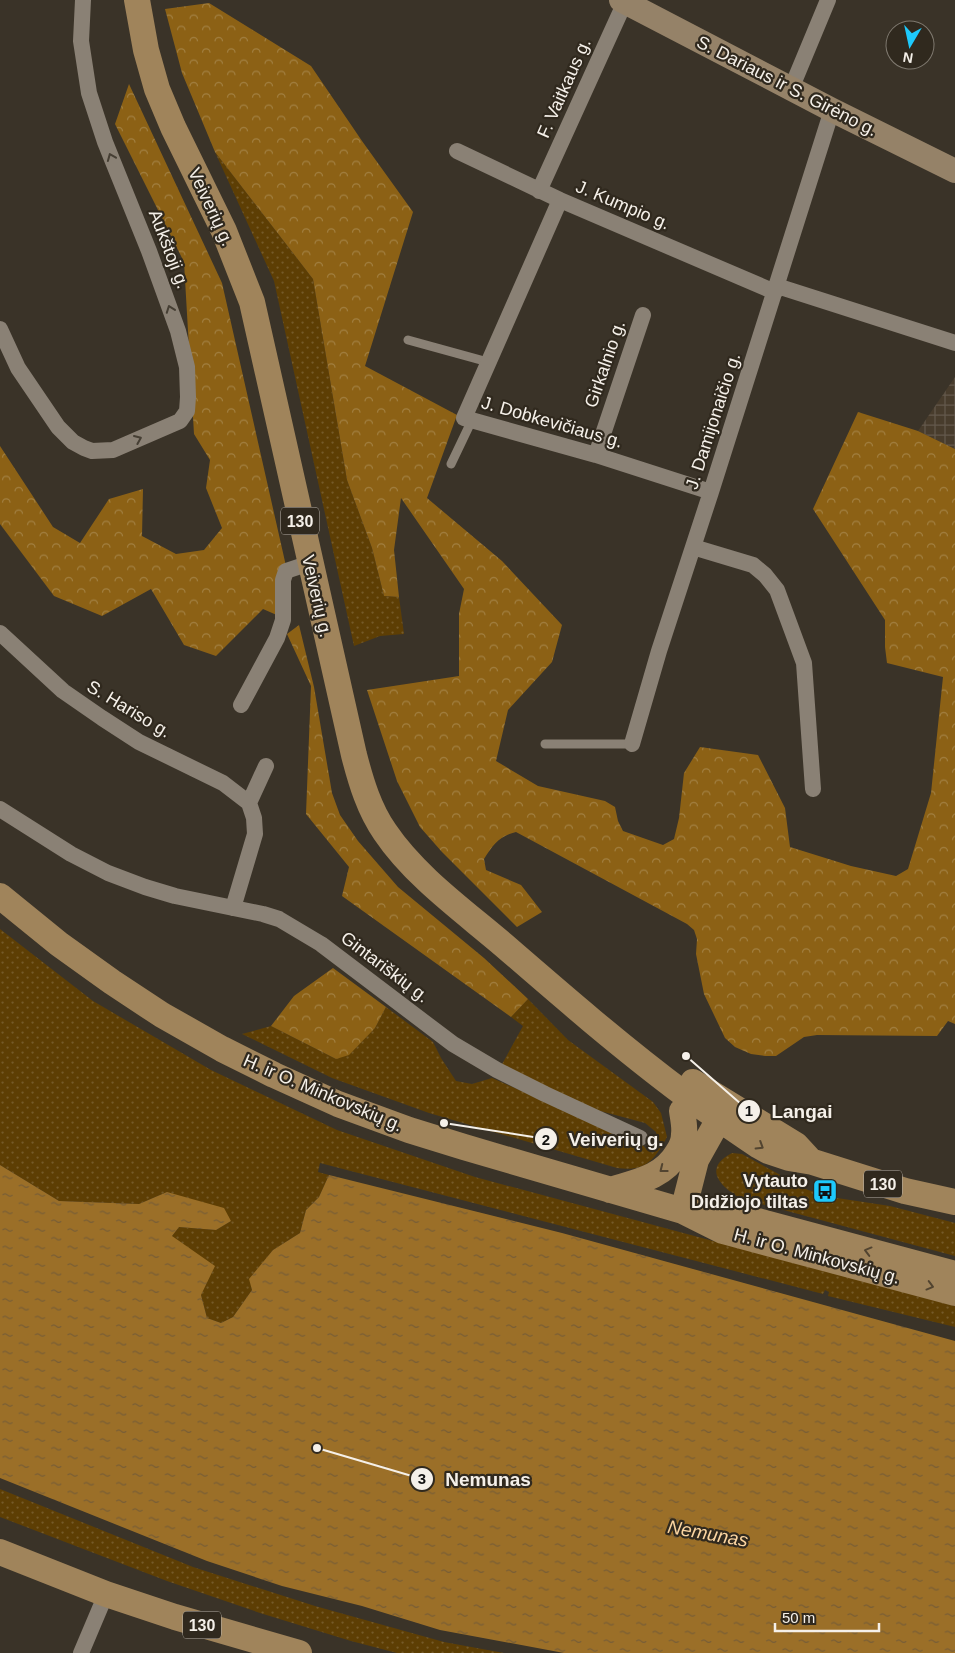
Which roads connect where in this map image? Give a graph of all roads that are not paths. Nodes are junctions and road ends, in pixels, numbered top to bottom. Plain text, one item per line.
1 (83, 0) edge
2 (137, 0) edge
3 (828, 0) edge
4 (629, 2) edge
5 (789, 88) junction
6 (832, 110) junction
7 (457, 151) dead end
8 (955, 171) edge
9 (539, 191) junction
10 (560, 200) junction
11 (776, 289) junction
12 (643, 315) dead end
13 (0, 329) edge
14 (408, 340) dead end
15 (955, 343) edge
16 (488, 362) junction
17 (472, 420) junction
18 (596, 455) junction
19 (451, 464) dead end
20 (711, 492) junction
21 (693, 547) junction
22 (310, 563) junction
23 (0, 633) edge
24 (241, 705) dead end
25 (545, 744) dead end
26 (632, 744) joint
27 (266, 766) dead end
28 (813, 789) dead end
29 (249, 803) junction
30 (0, 809) edge
31 (0, 896) edge
32 (233, 908) junction
33 (646, 1064) junction
34 (694, 1082) junction
35 (682, 1111) junction
36 (719, 1118) junction
37 (640, 1138) dead end
38 (696, 1160) junction
39 (812, 1162) junction
40 (610, 1190) junction
41 (955, 1202) edge
42 (683, 1211) junction
43 (955, 1274) edge
44 (955, 1293) edge
45 (0, 1552) edge
46 (106, 1594) junction
47 (81, 1653) edge
48 (299, 1653) edge

13 -> 1 street, Aukštoji g.
2 - 22 main road, Veiverių g. / 130
3 - 5 street
4 - 5 street, S. Dariaus ir S. Girėno g.
4 - 9 street, F. Vaitkaus g.
5 - 6 street, S. Dariaus ir S. Girėno g.
6 - 8 street, S. Dariaus ir S. Girėno g.
6 - 11 street, J. Damijonaičio g.
7 - 9 street, J. Kumpio g.
9 - 10 street, J. Kumpio g.
10 - 11 street, J. Kumpio g.
10 - 16 street, J. Dobkevičiaus g.
11 - 15 street, J. Kumpio g.
11 - 20 street, J. Damijonaičio g.
12 - 18 street, Girkalnio g.
14 - 16 lane
16 - 17 street, J. Dobkevičiaus g.
17 - 18 street, J. Dobkevičiaus g.
17 - 19 lane
18 - 20 street, J. Dobkevičiaus g.
20 - 21 street, J. Damijonaičio g.
21 - 26 street, J. Damijonaičio g.
21 - 28 street
22 - 24 street
22 - 33 main road, Veiverių g. / 130
23 - 29 street, S. Hariso g.
25 - 26 lane
27 - 29 street
29 - 32 street
30 - 32 street
31 - 40 main road, H. ir O. Minkovskių g.
32 - 37 street, Gintariškių g.
33 - 34 main road, Veiverių g. / 130
33 - 35 main road
33 - 36 main road, Veiverių g. / 130
34 - 36 main road
34 - 39 main road, Veiverių g. / 130
35 - 38 main road
35 -> 40 main road
36 - 38 main road
36 -> 39 main road, Veiverių g. / 130
38 - 42 main road
39 - 41 main road, Veiverių g. / 130
40 - 42 main road, H. ir O. Minkovskių g.
43 -> 42 main road, H. ir O. Minkovskių g.
42 -> 44 main road, H. ir O. Minkovskių g.
45 - 46 main road, 130
46 - 47 street
46 - 48 main road, 130

